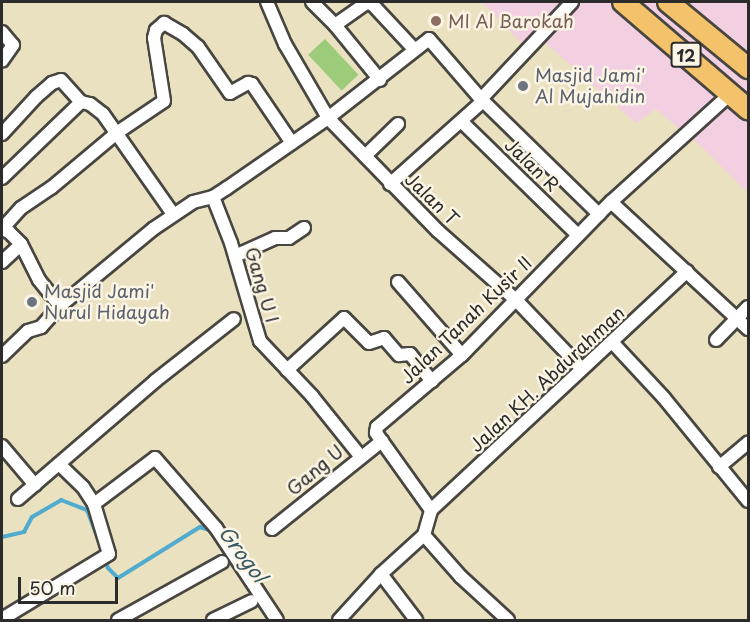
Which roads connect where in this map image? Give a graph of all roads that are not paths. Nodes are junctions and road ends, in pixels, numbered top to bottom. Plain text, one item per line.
1 (267, 2) edge
2 (312, 2) edge
3 (572, 2) edge
4 (623, 2) edge
5 (668, 2) edge
6 (335, 25) junction
7 (2, 32) edge
8 (414, 49) junction
9 (2, 61) edge
10 (748, 68) edge
11 (380, 80) junction
12 (731, 93) junction
13 (482, 100) junction
14 (81, 102) junction
15 (748, 109) edge
16 (328, 118) junction
17 (461, 121) junction
18 (398, 124) dead end
19 (118, 132) junction
20 (2, 134) edge
21 (292, 143) junction
22 (365, 156) junction
23 (2, 178) edge
24 (390, 184) junction
25 (213, 196) junction
26 (611, 202) junction
27 (173, 214) junction
28 (599, 214) junction
29 (304, 228) dead end
30 (2, 229) edge
31 (578, 235) junction
32 (21, 244) junction
33 (235, 256) junction
34 (2, 261) edge
35 (687, 271) junction
36 (398, 282) dead end
37 (517, 301) junction
38 (60, 306) junction
39 (748, 307) edge
40 (234, 319) dead end
41 (737, 320) junction
42 (748, 329) edge
43 (716, 340) dead end
44 (612, 342) junction
45 (462, 355) junction
46 (2, 356) edge
47 (582, 369) junction
48 (287, 370) junction
49 (432, 381) junction
50 (382, 441) junction
51 (748, 443) edge
52 (2, 446) edge
53 (360, 456) junction
54 (59, 464) junction
55 (719, 467) junction
56 (35, 485) junction
57 (18, 499) dead end
58 (748, 501) edge
59 (94, 504) junction
60 (431, 510) junction
61 (272, 529) dead end
62 (424, 535) junction
63 (222, 561) dead end
64 (381, 574) junction
65 (252, 601) dead end
66 (2, 619) edge
67 (118, 621) edge
68 (213, 621) edge
69 (277, 621) edge
70 (339, 621) edge
71 (416, 621) edge
72 (508, 621) edge

1 - 16 street, Jalan T
2 - 6 street
3 - 13 street
4 - 12 highway, 12
5 - 10 highway, 12
6 - 8 street
6 - 11 street
7 - 9 street
8 - 11 street
8 - 13 street
11 - 16 street
12 - 15 highway, 12
12 - 26 street, Jalan Tanah Kusir II
13 - 17 street
13 - 28 street
14 - 19 street
14 - 20 street
14 - 23 street
16 - 21 street
16 - 22 street, Jalan T
17 - 24 street
17 - 31 street, Jalan R
18 - 22 street
19 - 21 street
19 - 27 street
19 - 30 street
21 - 25 street
22 - 24 street, Jalan T
24 - 37 street, Jalan T
25 - 27 street
25 - 33 street, Gang U I
26 - 28 street, Jalan Tanah Kusir II
26 - 35 street
27 - 38 street
28 - 31 street, Jalan Tanah Kusir II
29 - 33 street
30 - 32 street
31 - 37 street, Jalan Tanah Kusir II
32 - 34 street
32 - 38 street
33 - 48 street, Gang U I
35 - 41 street
35 - 44 street, Jalan KH. Abdurahman
36 - 45 street
37 - 45 street, Jalan Tanah Kusir II
37 - 47 street, Jalan T
38 - 46 street
39 - 41 street
40 - 54 street
41 - 42 street
41 - 43 street
44 - 47 street, Jalan KH. Abdurahman
44 - 55 street
45 - 49 street, Jalan Tanah Kusir II
47 - 60 street, Jalan KH. Abdurahman
48 - 49 street
48 - 53 street, Gang U I
49 - 50 street, Jalan Tanah Kusir II
50 - 53 street, Gang U
50 - 60 street
51 - 55 street
52 - 56 street
53 - 61 street, Gang U
54 - 56 street
54 - 59 street
55 - 58 street
56 - 57 street
59 - 66 street
59 - 69 street
60 - 62 street
62 - 64 street
62 - 72 street
63 - 67 street
64 - 70 street
64 - 71 street
65 - 68 street

